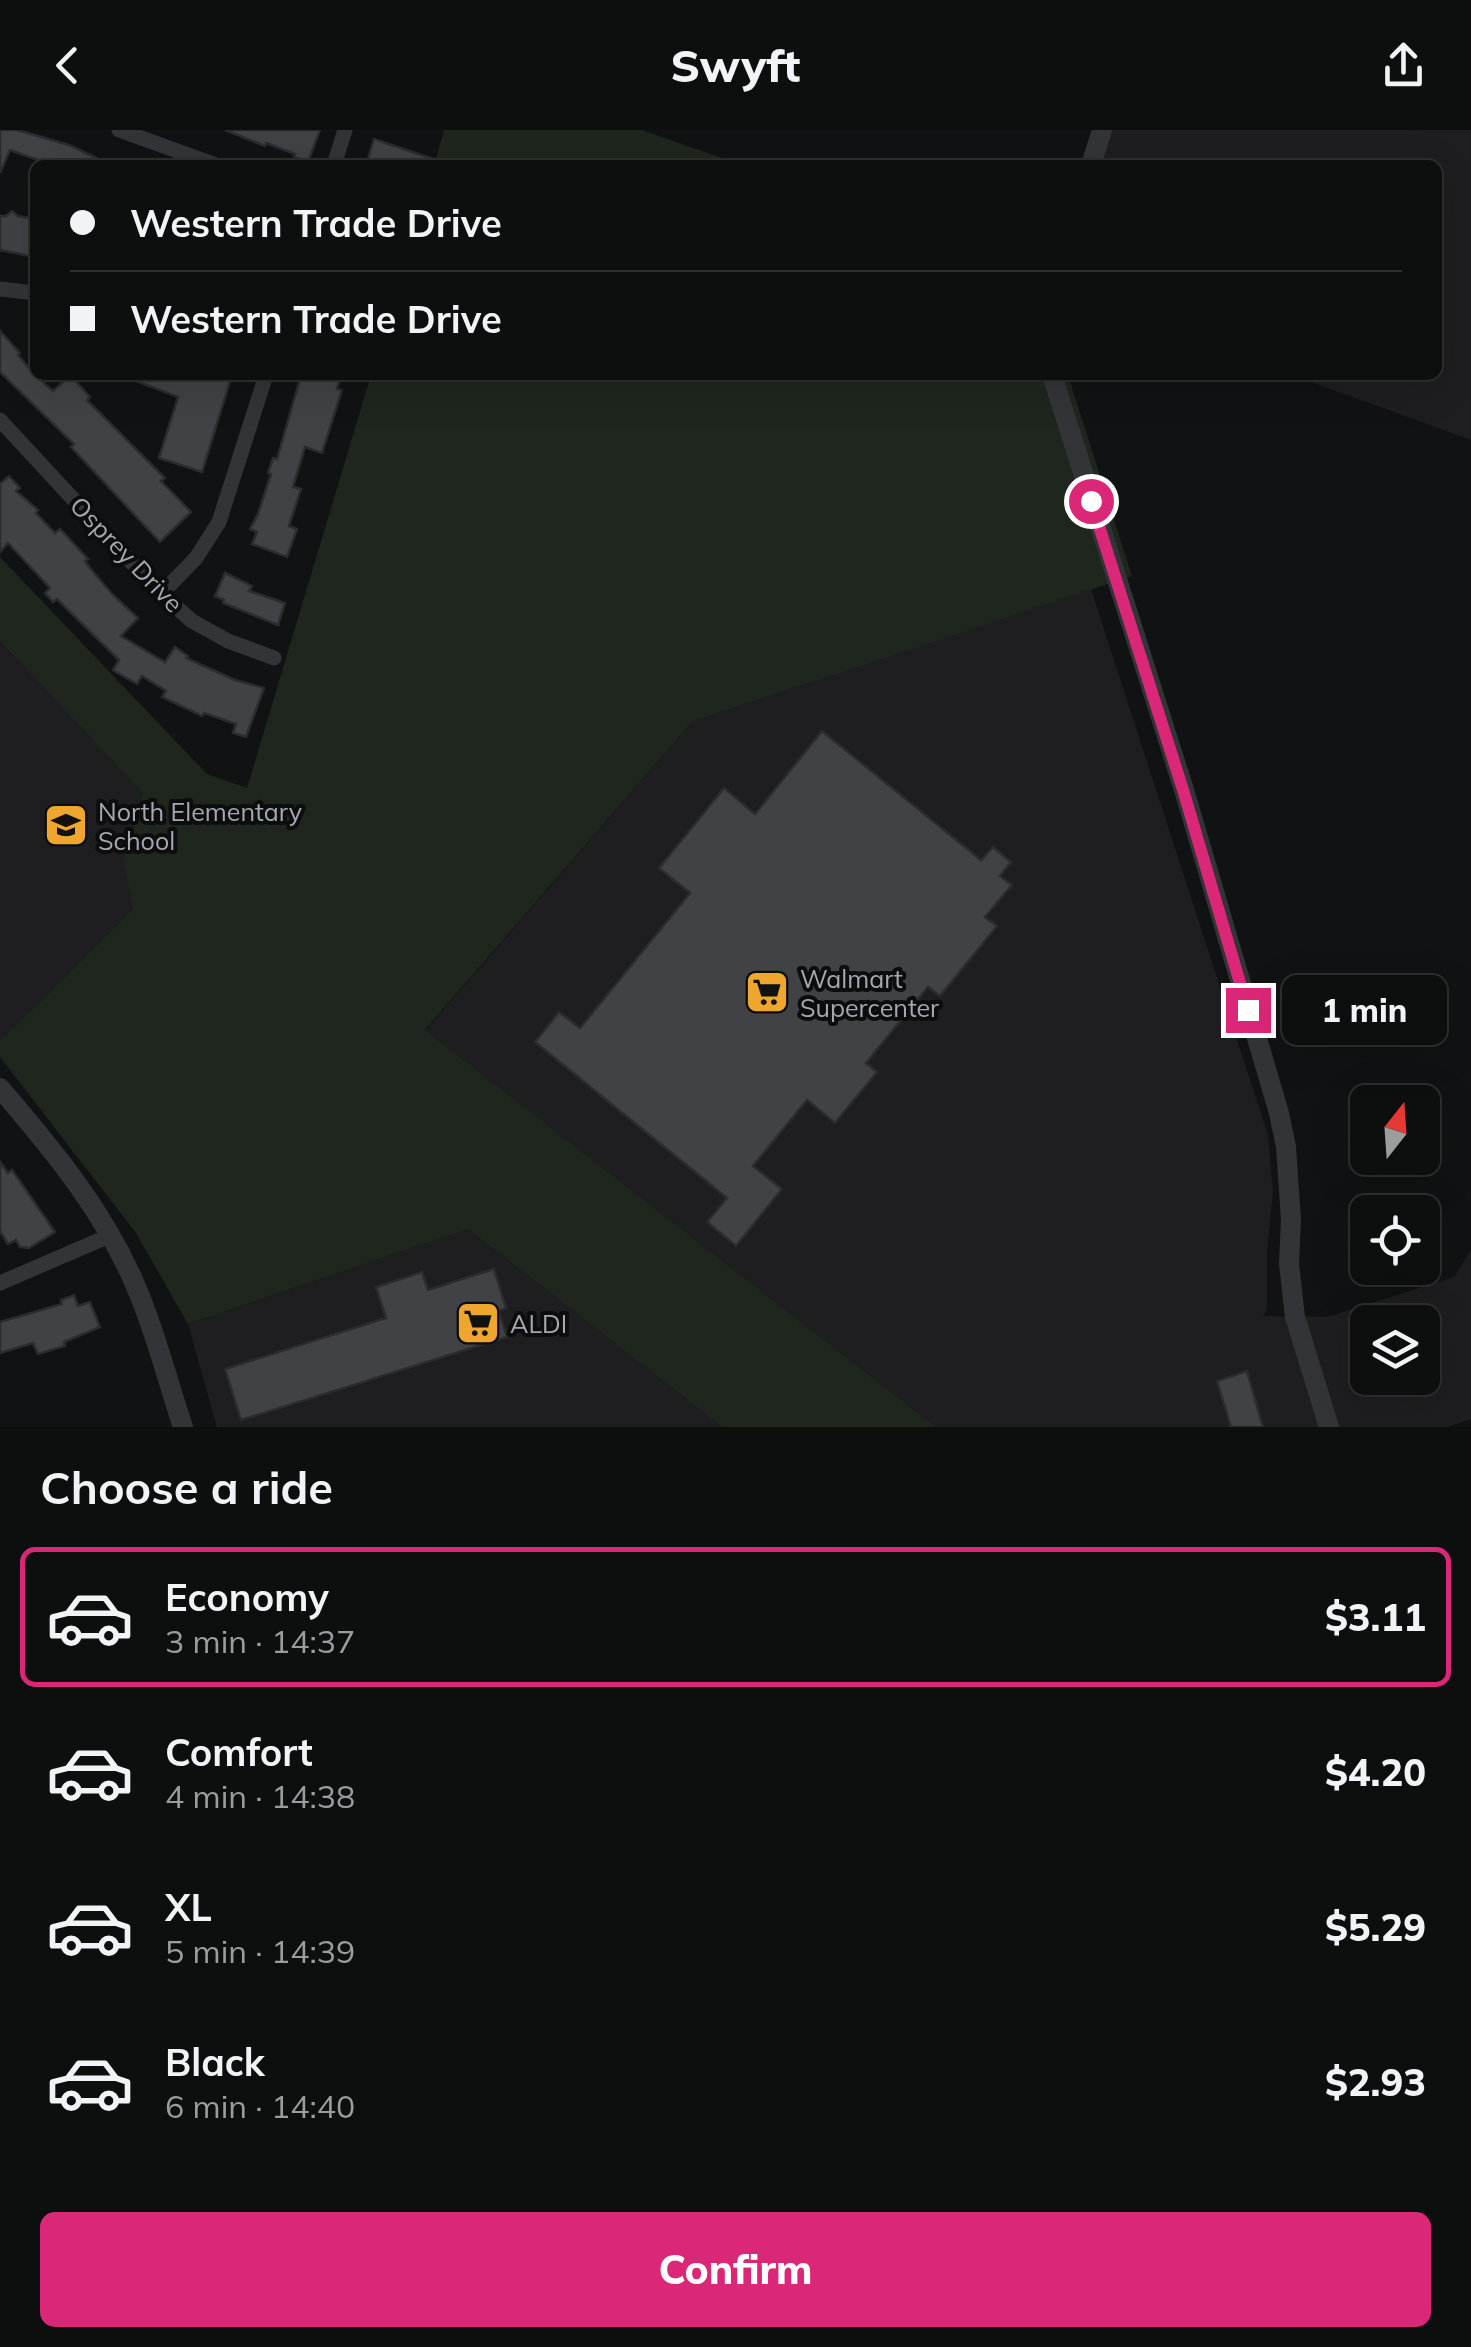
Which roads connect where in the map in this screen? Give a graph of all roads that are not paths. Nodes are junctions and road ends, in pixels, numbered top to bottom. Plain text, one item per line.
1 (119, 130) edge
2 (345, 130) edge
3 (1102, 130) edge
4 (202, 160) edge
5 (336, 160) edge
6 (1093, 160) edge
7 (0, 288) edge
8 (30, 292) edge
9 (264, 380) edge
10 (1054, 380) edge
11 (0, 420) edge
12 (162, 594) junction
13 (274, 658) dead end
14 (0, 1088) edge
15 (110, 1236) junction
16 (0, 1283) edge
17 (183, 1427) edge
18 (1328, 1427) edge

1 - 4 street
2 - 5 street
3 - 6 street
7 - 8 street
9 - 12 street
10 - 18 street
11 - 12 street, Osprey Drive
12 - 13 street, Osprey Drive
14 - 15 street
15 - 16 street
15 - 17 street

